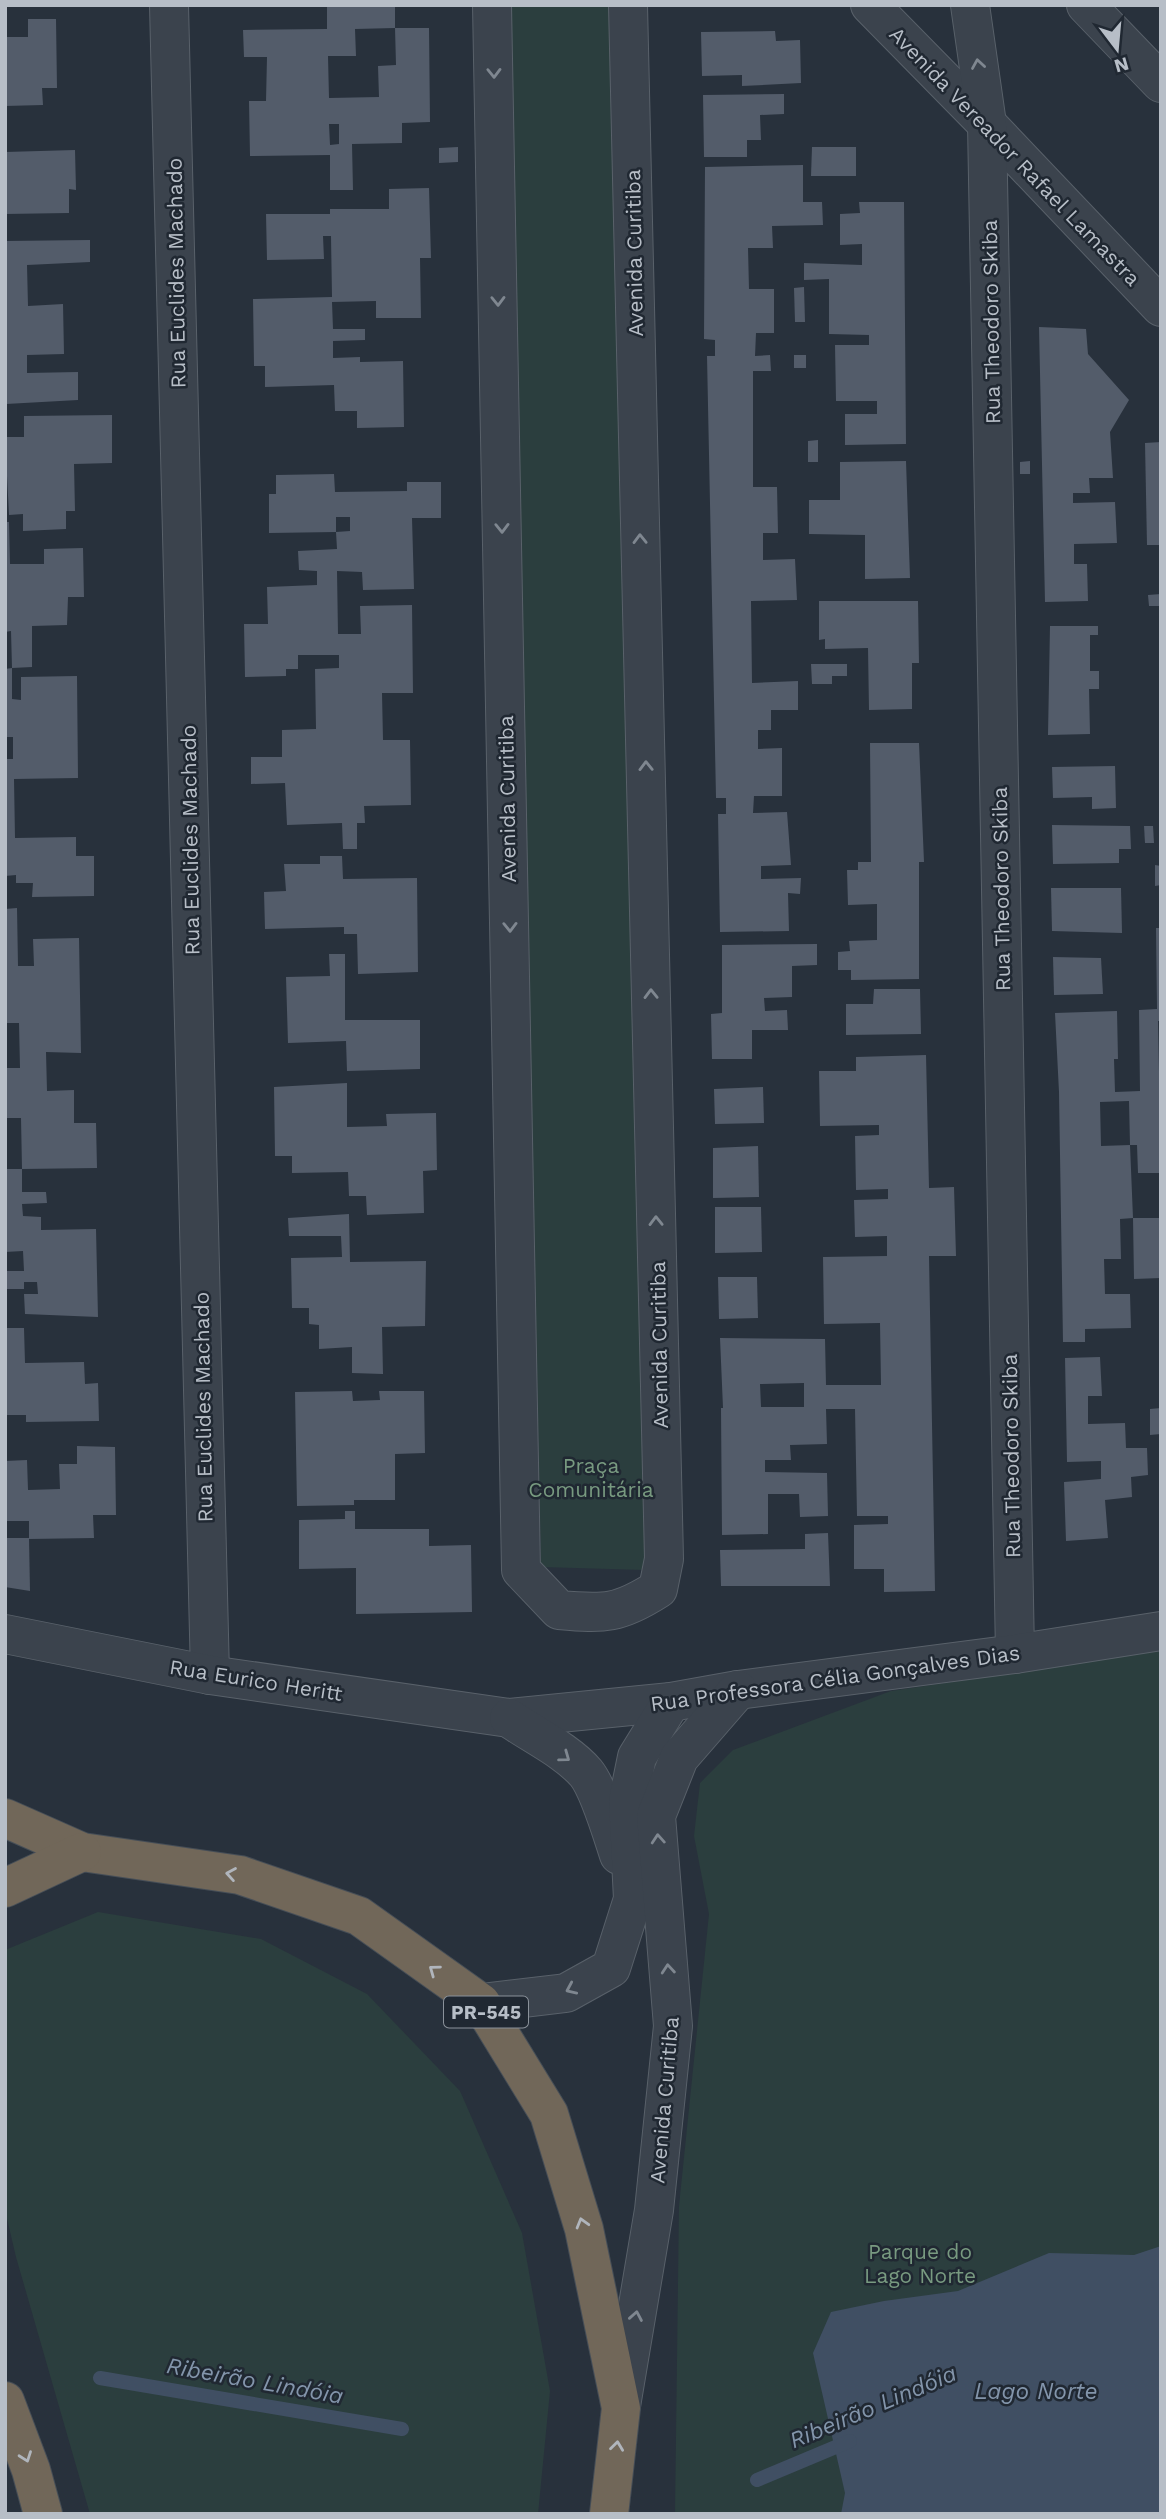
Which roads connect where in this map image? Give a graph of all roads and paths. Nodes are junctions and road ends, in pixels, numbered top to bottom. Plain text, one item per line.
1 (169, 5) edge
2 (492, 5) edge
3 (628, 5) edge
4 (870, 5) edge
5 (970, 5) edge
6 (1086, 5) edge
7 (1161, 83) edge
8 (987, 124) junction
9 (1161, 307) edge
10 (1161, 1631) edge
11 (5, 1634) edge
12 (1015, 1654) junction
13 (210, 1675) junction
14 (738, 1690) junction
15 (670, 1702) junction
16 (509, 1718) junction
17 (5, 1818) edge
18 (82, 1852) junction
19 (5, 1888) edge
20 (633, 1899) junction
21 (481, 2004) junction
22 (5, 2401) edge
23 (621, 2408) junction
24 (43, 2514) edge
25 (609, 2514) edge

1 - 13 street, Rua Euclides Machado
2 -> 3 street, Avenida Curitiba
4 - 8 street, Avenida Vereador Rafael Lamastra
8 -> 5 street, Rua Theodoro Skiba
6 - 7 street
8 - 9 street, Avenida Vereador Rafael Lamastra
8 - 12 street, Rua Theodoro Skiba
10 - 12 street, Rua Professora Célia Gonçalves Dias
11 - 13 street, Rua Eurico Heritt
12 - 14 street, Rua Professora Célia Gonçalves Dias
13 - 16 street, Rua Eurico Heritt
14 - 15 street, Rua Professora Célia Gonçalves Dias
23 -> 14 street, Avenida Curitiba
15 - 16 street, Rua Professora Célia Gonçalves Dias
15 - 20 street
16 -> 20 street
17 - 18 highway, PR-545
18 - 19 highway
21 -> 18 highway, PR-545
20 -> 21 street
23 -> 21 highway, PR-545
22 -> 24 highway
25 -> 23 highway, PR-545

